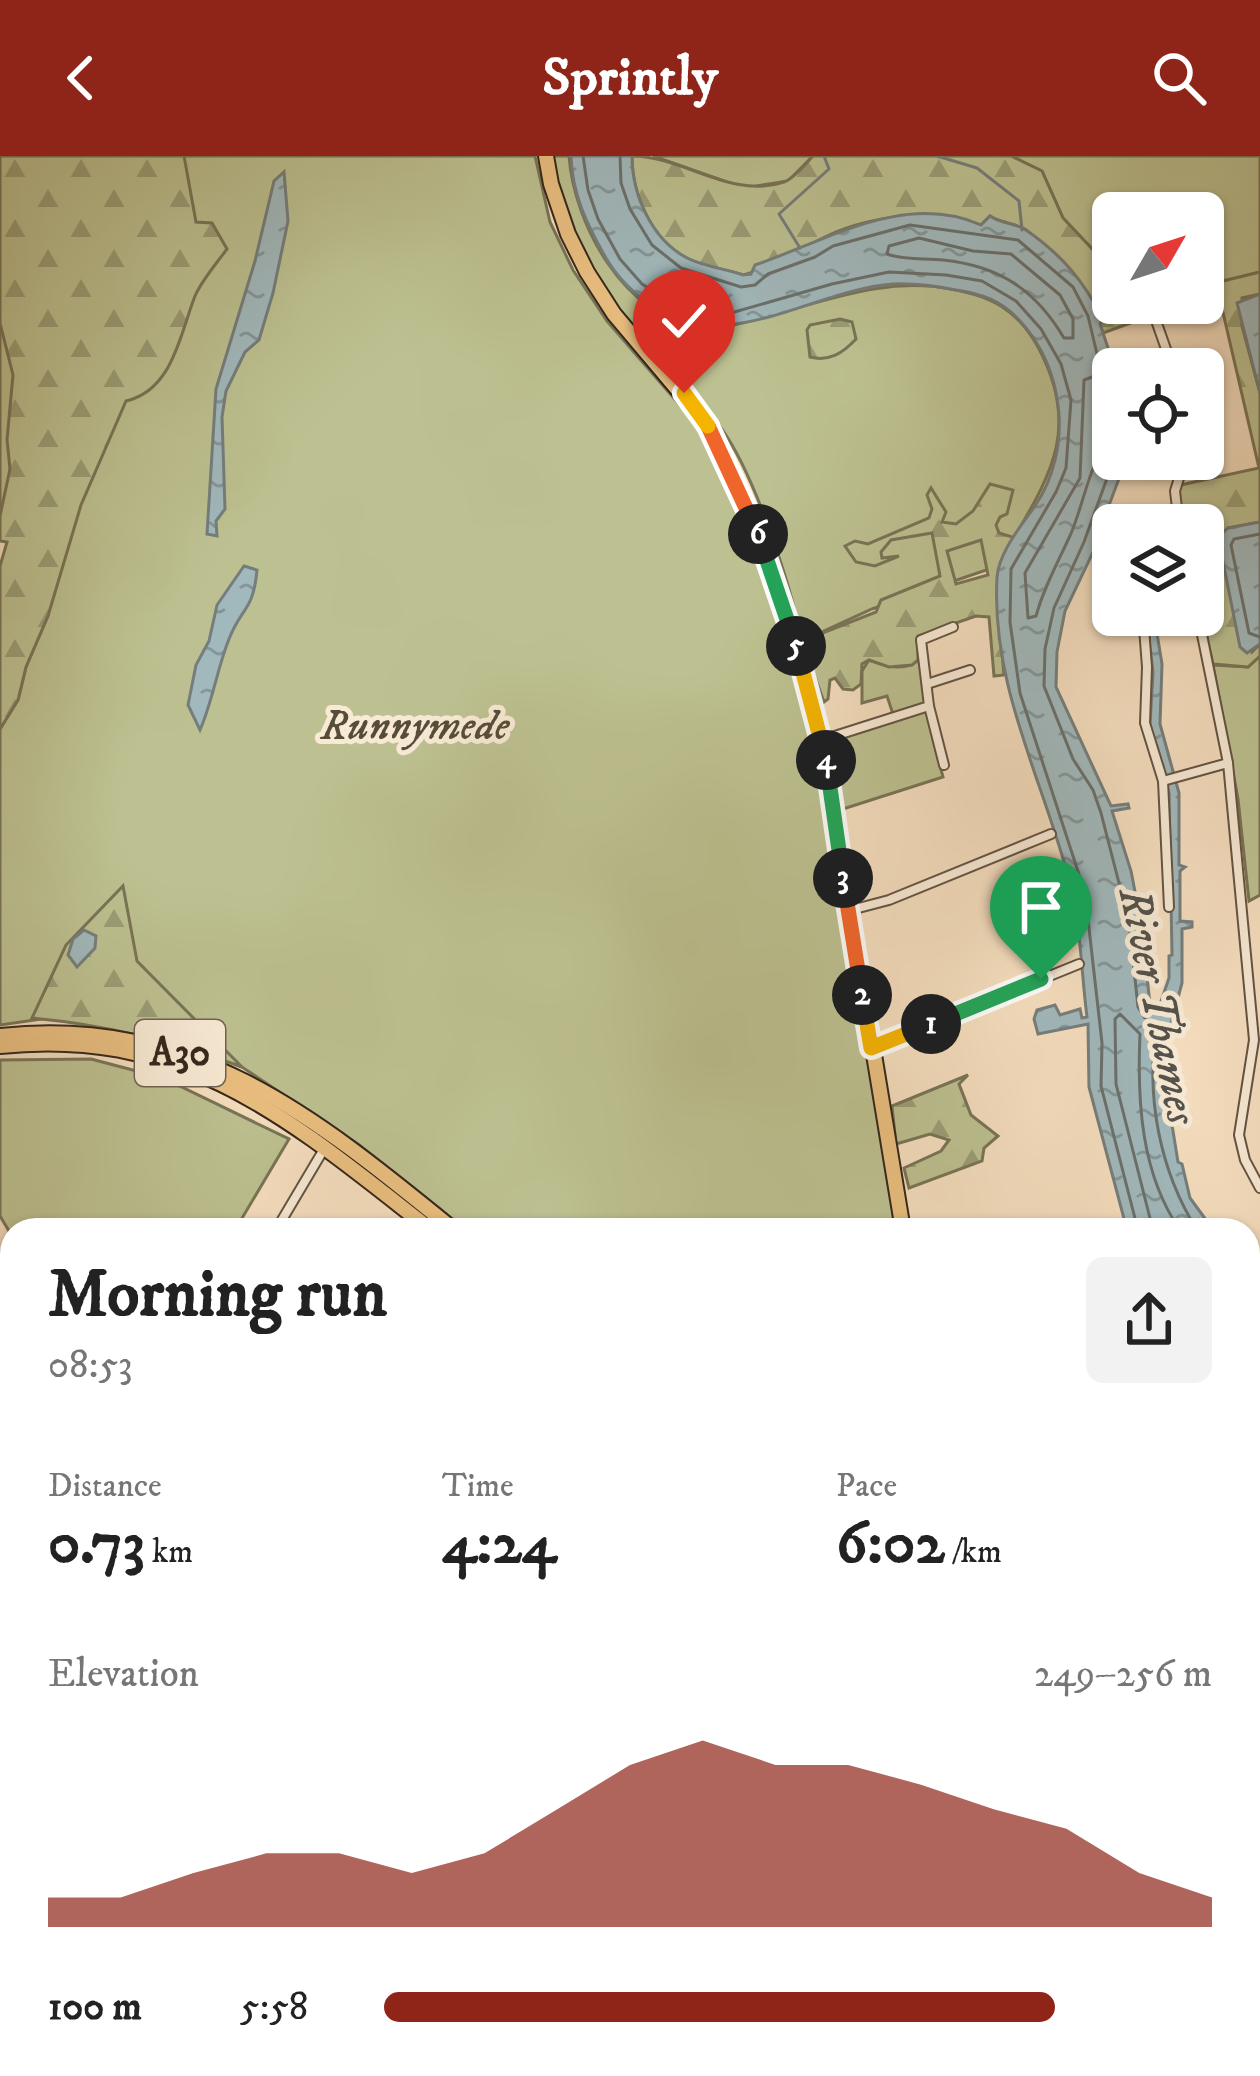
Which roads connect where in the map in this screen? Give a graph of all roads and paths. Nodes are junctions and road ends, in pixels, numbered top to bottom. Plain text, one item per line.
1 (546, 156) edge
2 (952, 627) dead end
3 (1145, 636) edge
4 (1202, 636) edge
5 (970, 670) dead end
6 (927, 684) junction
7 (929, 706) junction
8 (823, 740) junction
9 (1228, 763) junction
10 (944, 765) dead end
11 (1163, 781) junction
12 (1051, 834) dead end
13 (1169, 907) dead end
14 (848, 910) junction
15 (1078, 964) dead end
16 (0, 1036) edge
17 (0, 1046) edge
18 (871, 1048) junction
19 (331, 1145) junction
20 (1260, 1188) edge
21 (284, 1218) edge
22 (417, 1218) edge
23 (437, 1218) edge
24 (901, 1218) edge

1 - 8 main road
2 - 6 street
3 - 11 street
4 - 9 street
5 - 6 street
6 - 7 street
7 - 8 street
7 - 10 street
8 - 14 main road
9 - 11 street
9 - 20 street
11 - 13 street
12 - 14 street
14 - 18 main road
15 - 18 street
16 - 19 main road, A30
17 - 19 main road, A30
18 - 24 main road
19 - 21 street
19 - 22 main road, A30
19 - 23 main road, A30

